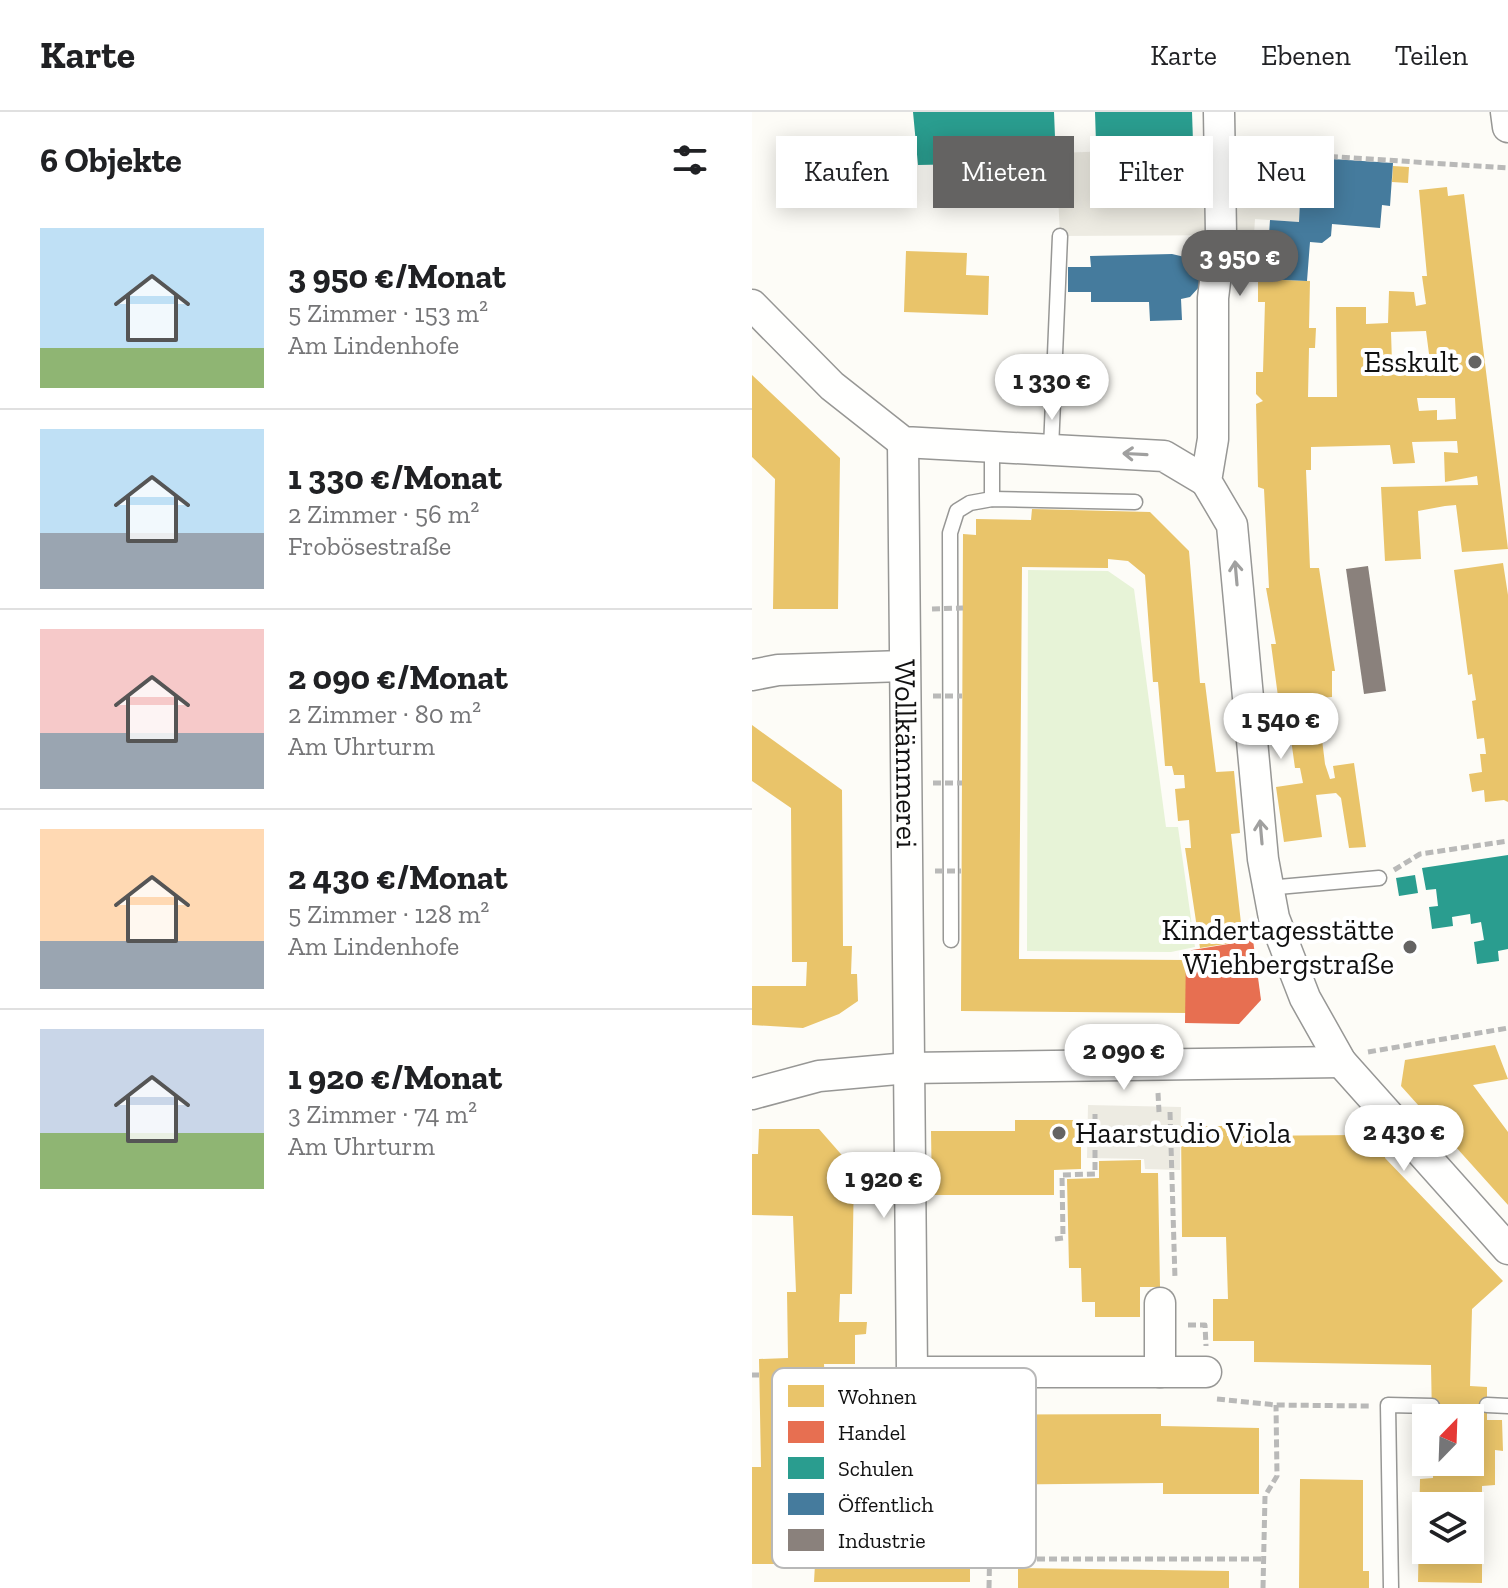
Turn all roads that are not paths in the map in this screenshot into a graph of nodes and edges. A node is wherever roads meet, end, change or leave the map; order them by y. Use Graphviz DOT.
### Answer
graph roads {
  1 [pos="1219,112"];
  2 [pos="1506,112"];
  3 [pos="1508,127"];
  4 [pos="1060,236"];
  5 [pos="752,305"];
  6 [pos="903,442"];
  7 [pos="992,447"];
  8 [pos="1051,449"];
  9 [pos="1206,481"];
  10 [pos="992,499"];
  11 [pos="1135,502"];
  12 [pos="904,666"];
  13 [pos="752,675"];
  14 [pos="1379,878"];
  15 [pos="1268,888"];
  16 [pos="951,940"];
  17 [pos="1341,1062"];
  18 [pos="908,1068"];
  19 [pos="752,1094"];
  20 [pos="1508,1249"];
  21 [pos="1170,1305"];
  22 [pos="912,1368"];
  23 [pos="1036,1372"];
  24 [pos="1160,1372"];
  25 [pos="1206,1372"];
  26 [pos="1487,1405"];
  27 [pos="1412,1406"];
  28 [pos="1508,1406"];
  29 [pos="1391,1588"];
  1 -- 9 [label="street"];
  2 -- 3 [label="street"];
  4 -- 8 [label="lane"];
  5 -- 6 [label="street"];
  6 -- 7 [label="street"];
  6 -- 12 [label="street, Wollkämmerei"];
  7 -- 8 [label="street"];
  7 -- 10 [label="lane"];
  9 -- 8 [label="street, one-way"];
  15 -- 9 [label="street, one-way"];
  10 -- 11 [label="lane"];
  10 -- 16 [label="lane"];
  12 -- 13 [label="street"];
  12 -- 18 [label="street, Wollkämmerei"];
  14 -- 15 [label="lane"];
  15 -- 17 [label="street"];
  17 -- 18 [label="street"];
  17 -- 20 [label="street"];
  18 -- 19 [label="street"];
  18 -- 22 [label="street, Wollkämmerei"];
  21 -- 24 [label="street"];
  23 -- 24 [label="street, Wollkämmerei"];
  24 -- 25 [label="street"];
  26 -- 28 [label="lane"];
  27 -- 29 [label="lane"];
}
